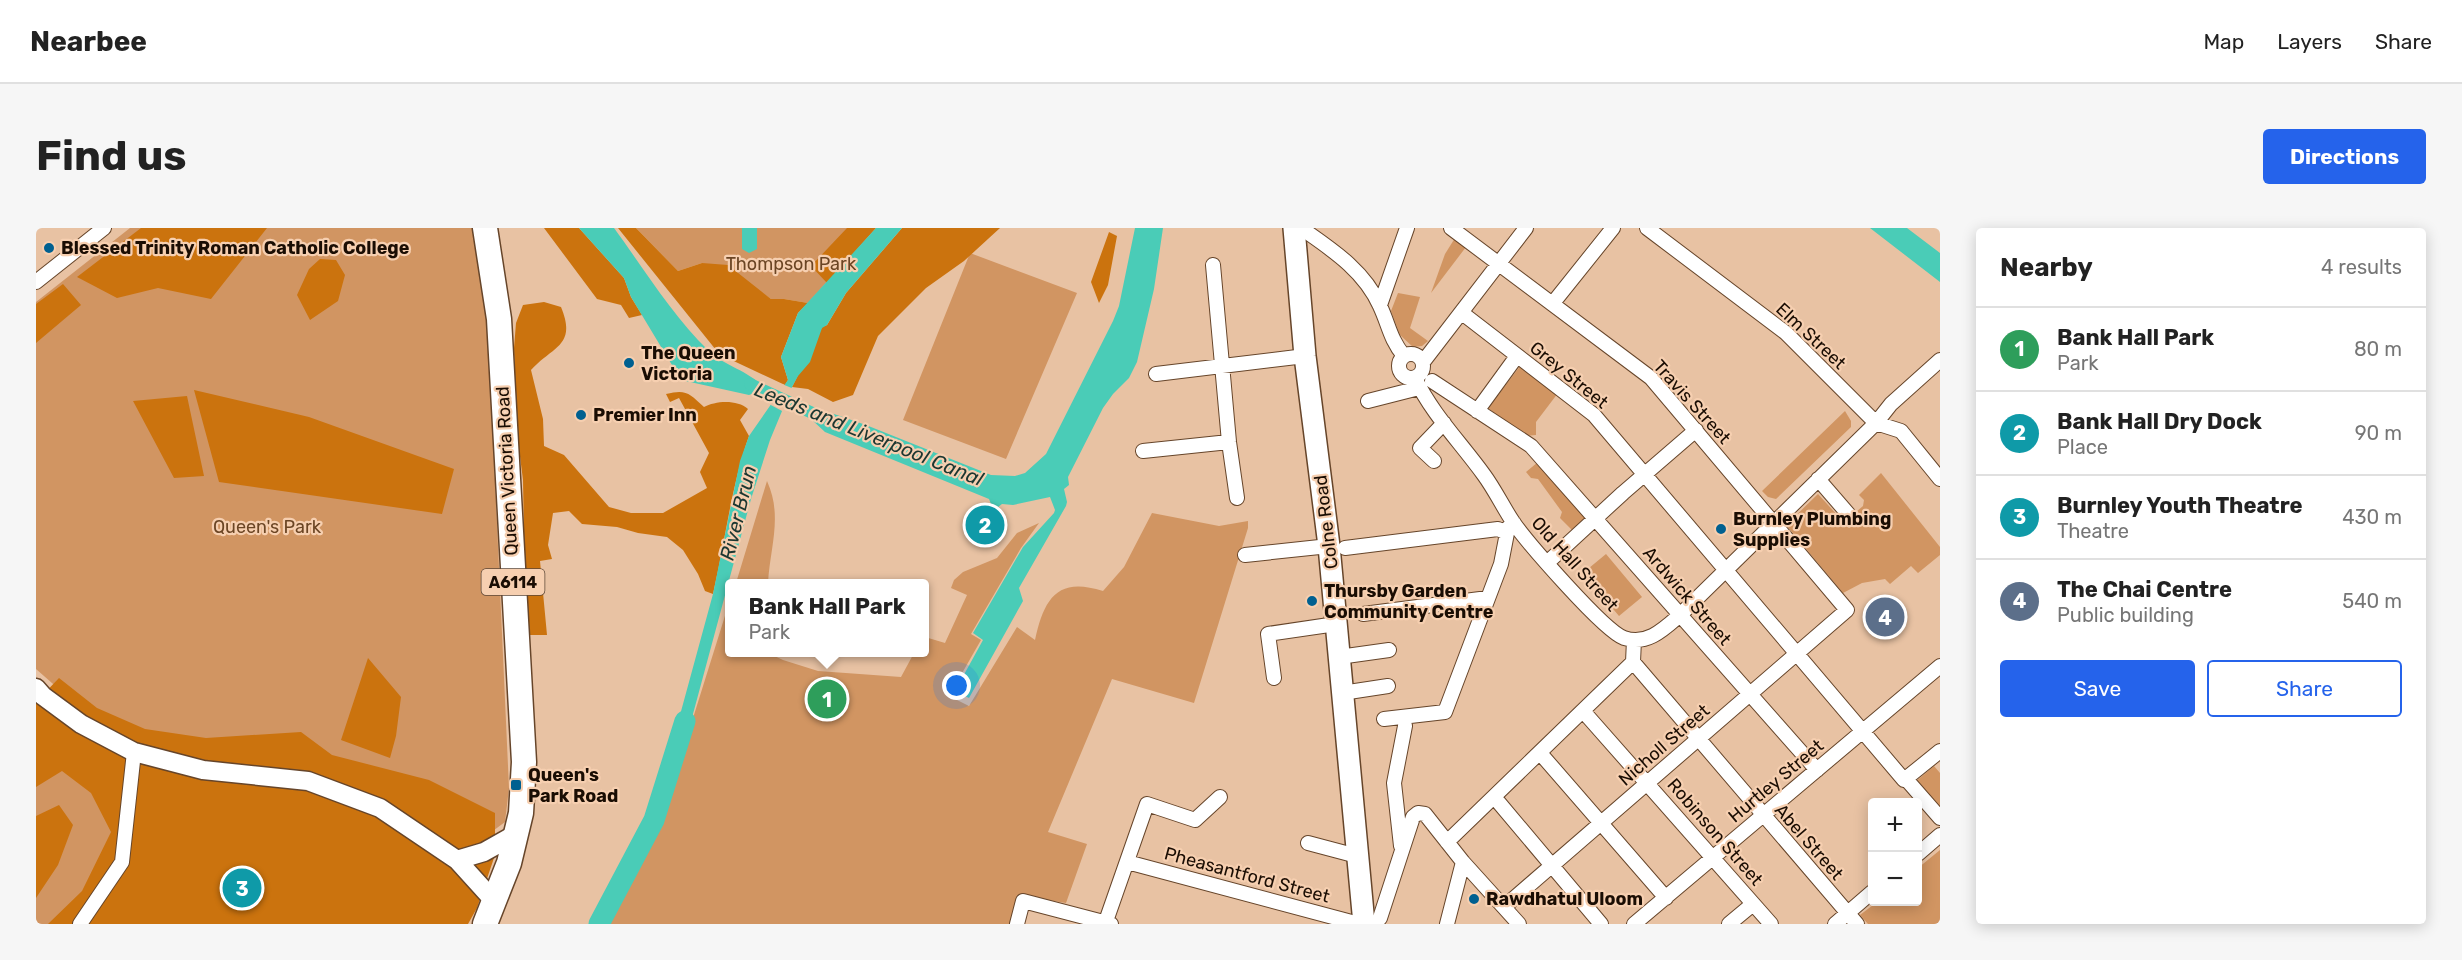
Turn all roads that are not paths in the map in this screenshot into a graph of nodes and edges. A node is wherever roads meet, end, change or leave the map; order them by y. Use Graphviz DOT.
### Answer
graph roads {
  1 [pos="104,228"];
  2 [pos="485,228"];
  3 [pos="1294,228"];
  4 [pos="1301,228"];
  5 [pos="1407,228"];
  6 [pos="1451,228"];
  7 [pos="1526,228"];
  8 [pos="1613,228"];
  9 [pos="1647,228"];
  10 [pos="1500,264"];
  11 [pos="1213,265"];
  12 [pos="36,282"];
  13 [pos="1553,303"];
  14 [pos="1380,305"];
  15 [pos="1462,313"];
  16 [pos="1305,356"];
  17 [pos="1404,356"];
  18 [pos="1517,356"];
  19 [pos="1940,360"];
  20 [pos="1423,362"];
  21 [pos="1223,366"];
  22 [pos="1156,374"];
  23 [pos="1422,382"];
  24 [pos="1368,401"];
  25 [pos="1477,411"];
  26 [pos="1444,423"];
  27 [pos="1876,423"];
  28 [pos="1696,430"];
  29 [pos="1229,442"];
  30 [pos="1143,451"];
  31 [pos="1434,461"];
  32 [pos="1645,474"];
  33 [pos="1818,479"];
  34 [pos="1940,479"];
  35 [pos="1237,498"];
  36 [pos="1850,516"];
  37 [pos="1595,519"];
  38 [pos="1772,522"];
  39 [pos="1511,528"];
  40 [pos="1337,547"];
  41 [pos="1245,555"];
  42 [pos="1548,562"];
  43 [pos="1725,569"];
  44 [pos="1488,598"];
  45 [pos="1847,610"];
  46 [pos="1363,614"];
  47 [pos="1680,615"];
  48 [pos="1336,624"];
  49 [pos="1634,640"];
  50 [pos="1389,651"];
  51 [pos="1798,653"];
  52 [pos="1339,657"];
  53 [pos="1633,662"];
  54 [pos="1940,666"];
  55 [pos="1274,678"];
  56 [pos="1388,686"];
  57 [pos="36,688"];
  58 [pos="1342,693"];
  59 [pos="1750,694"];
  60 [pos="1583,711"];
  61 [pos="1384,719"];
  62 [pos="1405,726"];
  63 [pos="1863,732"];
  64 [pos="1699,738"];
  65 [pos="1940,751"];
  66 [pos="134,752"];
  67 [pos="1540,753"];
  68 [pos="1817,770"];
  69 [pos="1905,779"];
  70 [pos="1647,783"];
  71 [pos="1220,797"];
  72 [pos="1495,798"];
  73 [pos="1763,816"];
  74 [pos="1940,818"];
  75 [pos="1601,824"];
  76 [pos="516,834"];
  77 [pos="1940,835"];
  78 [pos="1447,842"];
  79 [pos="1308,843"];
  80 [pos="1401,850"];
  81 [pos="1919,852"];
  82 [pos="1357,856"];
  83 [pos="1713,858"];
  84 [pos="456,860"];
  85 [pos="1127,862"];
  86 [pos="1463,862"];
  87 [pos="1552,866"];
  88 [pos="1868,897"];
  89 [pos="1666,898"];
  90 [pos="495,902"];
  91 [pos="1753,904"];
  92 [pos="1504,907"];
  93 [pos="1852,918"];
  94 [pos="80,924"];
  95 [pos="485,924"];
  96 [pos="1017,924"];
  97 [pos="1108,924"];
  98 [pos="1359,924"];
  99 [pos="1364,924"];
  100 [pos="1375,924"];
  101 [pos="1447,924"];
  102 [pos="1519,924"];
  103 [pos="1601,924"];
  104 [pos="1635,924"];
  105 [pos="1729,924"];
  106 [pos="1771,924"];
  107 [pos="1835,924"];
  1 -- 12 [label="street"];
  2 -- 76 [label="highway, Queen Victoria Road / A6114"];
  3 -- 16 [label="main road, Colne Road"];
  4 -- 14 [label="street"];
  5 -- 14 [label="street"];
  6 -- 10 [label="street, Travis Street"];
  7 -- 10 [label="street"];
  8 -- 13 [label="street"];
  9 -- 27 [label="street, Elm Street"];
  10 -- 13 [label="street, Travis Street"];
  10 -- 15 [label="street"];
  11 -- 21 [label="street"];
  13 -- 28 [label="street, Travis Street"];
  14 -- 17 [label="street"];
  15 -- 18 [label="street, Grey Street"];
  15 -- 20 [label="street"];
  16 -- 21 [label="street"];
  16 -- 40 [label="main road, Colne Road"];
  17 -- 20 [label="street"];
  17 -- 23 [label="street"];
  18 -- 25 [label="street"];
  18 -- 32 [label="street, Grey Street"];
  19 -- 27 [label="street"];
  20 -- 23 [label="street"];
  21 -- 22 [label="street"];
  21 -- 29 [label="street"];
  23 -- 24 [label="street"];
  23 -- 25 [label="street, Ardwick Street"];
  23 -- 26 [label="street, Old Hall Street"];
  25 -- 37 [label="street, Ardwick Street"];
  26 -- 31 [label="street"];
  26 -- 39 [label="street, Old Hall Street"];
  27 -- 33 [label="street"];
  27 -- 34 [label="street, Elm Street"];
  28 -- 32 [label="street"];
  28 -- 38 [label="street, Travis Street"];
  29 -- 30 [label="street"];
  29 -- 35 [label="street"];
  32 -- 37 [label="street"];
  32 -- 43 [label="street, Grey Street"];
  33 -- 36 [label="street"];
  33 -- 38 [label="street"];
  37 -- 42 [label="street"];
  37 -- 47 [label="street, Ardwick Street"];
  38 -- 43 [label="street"];
  38 -- 45 [label="street, Travis Street"];
  39 -- 40 [label="street"];
  39 -- 42 [label="street, Old Hall Street"];
  39 -- 44 [label="street"];
  40 -- 41 [label="street"];
  40 -- 48 [label="main road, Colne Road"];
  42 -- 49 [label="street, Old Hall Street"];
  43 -- 47 [label="street"];
  43 -- 51 [label="street, Grey Street"];
  44 -- 46 [label="street"];
  44 -- 61 [label="street"];
  45 -- 51 [label="street, Nicholl Street"];
  47 -- 49 [label="street"];
  47 -- 59 [label="street, Ardwick Street"];
  48 -- 52 [label="main road, Colne Road"];
  48 -- 55 [label="street"];
  49 -- 53 [label="street"];
  50 -- 52 [label="street"];
  51 -- 59 [label="street, Nicholl Street"];
  51 -- 63 [label="street, Grey Street"];
  52 -- 58 [label="main road, Colne Road"];
  53 -- 60 [label="street"];
  53 -- 64 [label="street, Abel Street"];
  54 -- 63 [label="street, Hurtley Street"];
  56 -- 58 [label="street"];
  57 -- 66 [label="street"];
  58 -- 82 [label="main road, Colne Road"];
  59 -- 64 [label="street, Nicholl Street"];
  59 -- 68 [label="street, Ardwick Street"];
  60 -- 67 [label="street"];
  60 -- 70 [label="street, Robinson Street"];
  62 -- 80 [label="street"];
  63 -- 68 [label="street, Hurtley Street"];
  63 -- 69 [label="street, Grey Street"];
  64 -- 70 [label="street, Nicholl Street"];
  64 -- 73 [label="street, Abel Street"];
  65 -- 69 [label="street"];
  66 -- 84 [label="street"];
  66 -- 94 [label="street"];
  67 -- 72 [label="street"];
  67 -- 75 [label="street"];
  68 -- 73 [label="street, Hurtley Street"];
  69 -- 74 [label="street, Grey Street"];
  70 -- 75 [label="street, Nicholl Street"];
  70 -- 83 [label="street, Robinson Street"];
  71 -- 85 [label="street"];
  72 -- 78 [label="street"];
  72 -- 87 [label="street"];
  73 -- 83 [label="street, Hurtley Street"];
  73 -- 93 [label="street, Abel Street"];
  75 -- 87 [label="street, Nicholl Street"];
  75 -- 89 [label="street"];
  76 -- 84 [label="street"];
  76 -- 90 [label="highway, Queen Victoria Road / A6114"];
  77 -- 81 [label="street"];
  78 -- 80 [label="street"];
  78 -- 86 [label="street"];
  79 -- 82 [label="street"];
  80 -- 100 [label="street"];
  82 -- 99 [label="main road, Colne Road"];
  83 -- 89 [label="street, Hurtley Street"];
  83 -- 91 [label="street, Robinson Street"];
  84 -- 90 [label="street"];
  85 -- 97 [label="street"];
  85 -- 98 [label="street, Pheasantford Street"];
  86 -- 92 [label="street"];
  86 -- 101 [label="street"];
  87 -- 92 [label="street, Nicholl Street"];
  87 -- 103 [label="street"];
  88 -- 93 [label="street"];
  89 -- 104 [label="street, Hurtley Street"];
  90 -- 95 [label="highway, Queen Victoria Road / A6114"];
  91 -- 105 [label="street"];
  91 -- 106 [label="street, Robinson Street"];
  92 -- 102 [label="street"];
  93 -- 107 [label="street"];
  96 -- 97 [label="street"];
}
